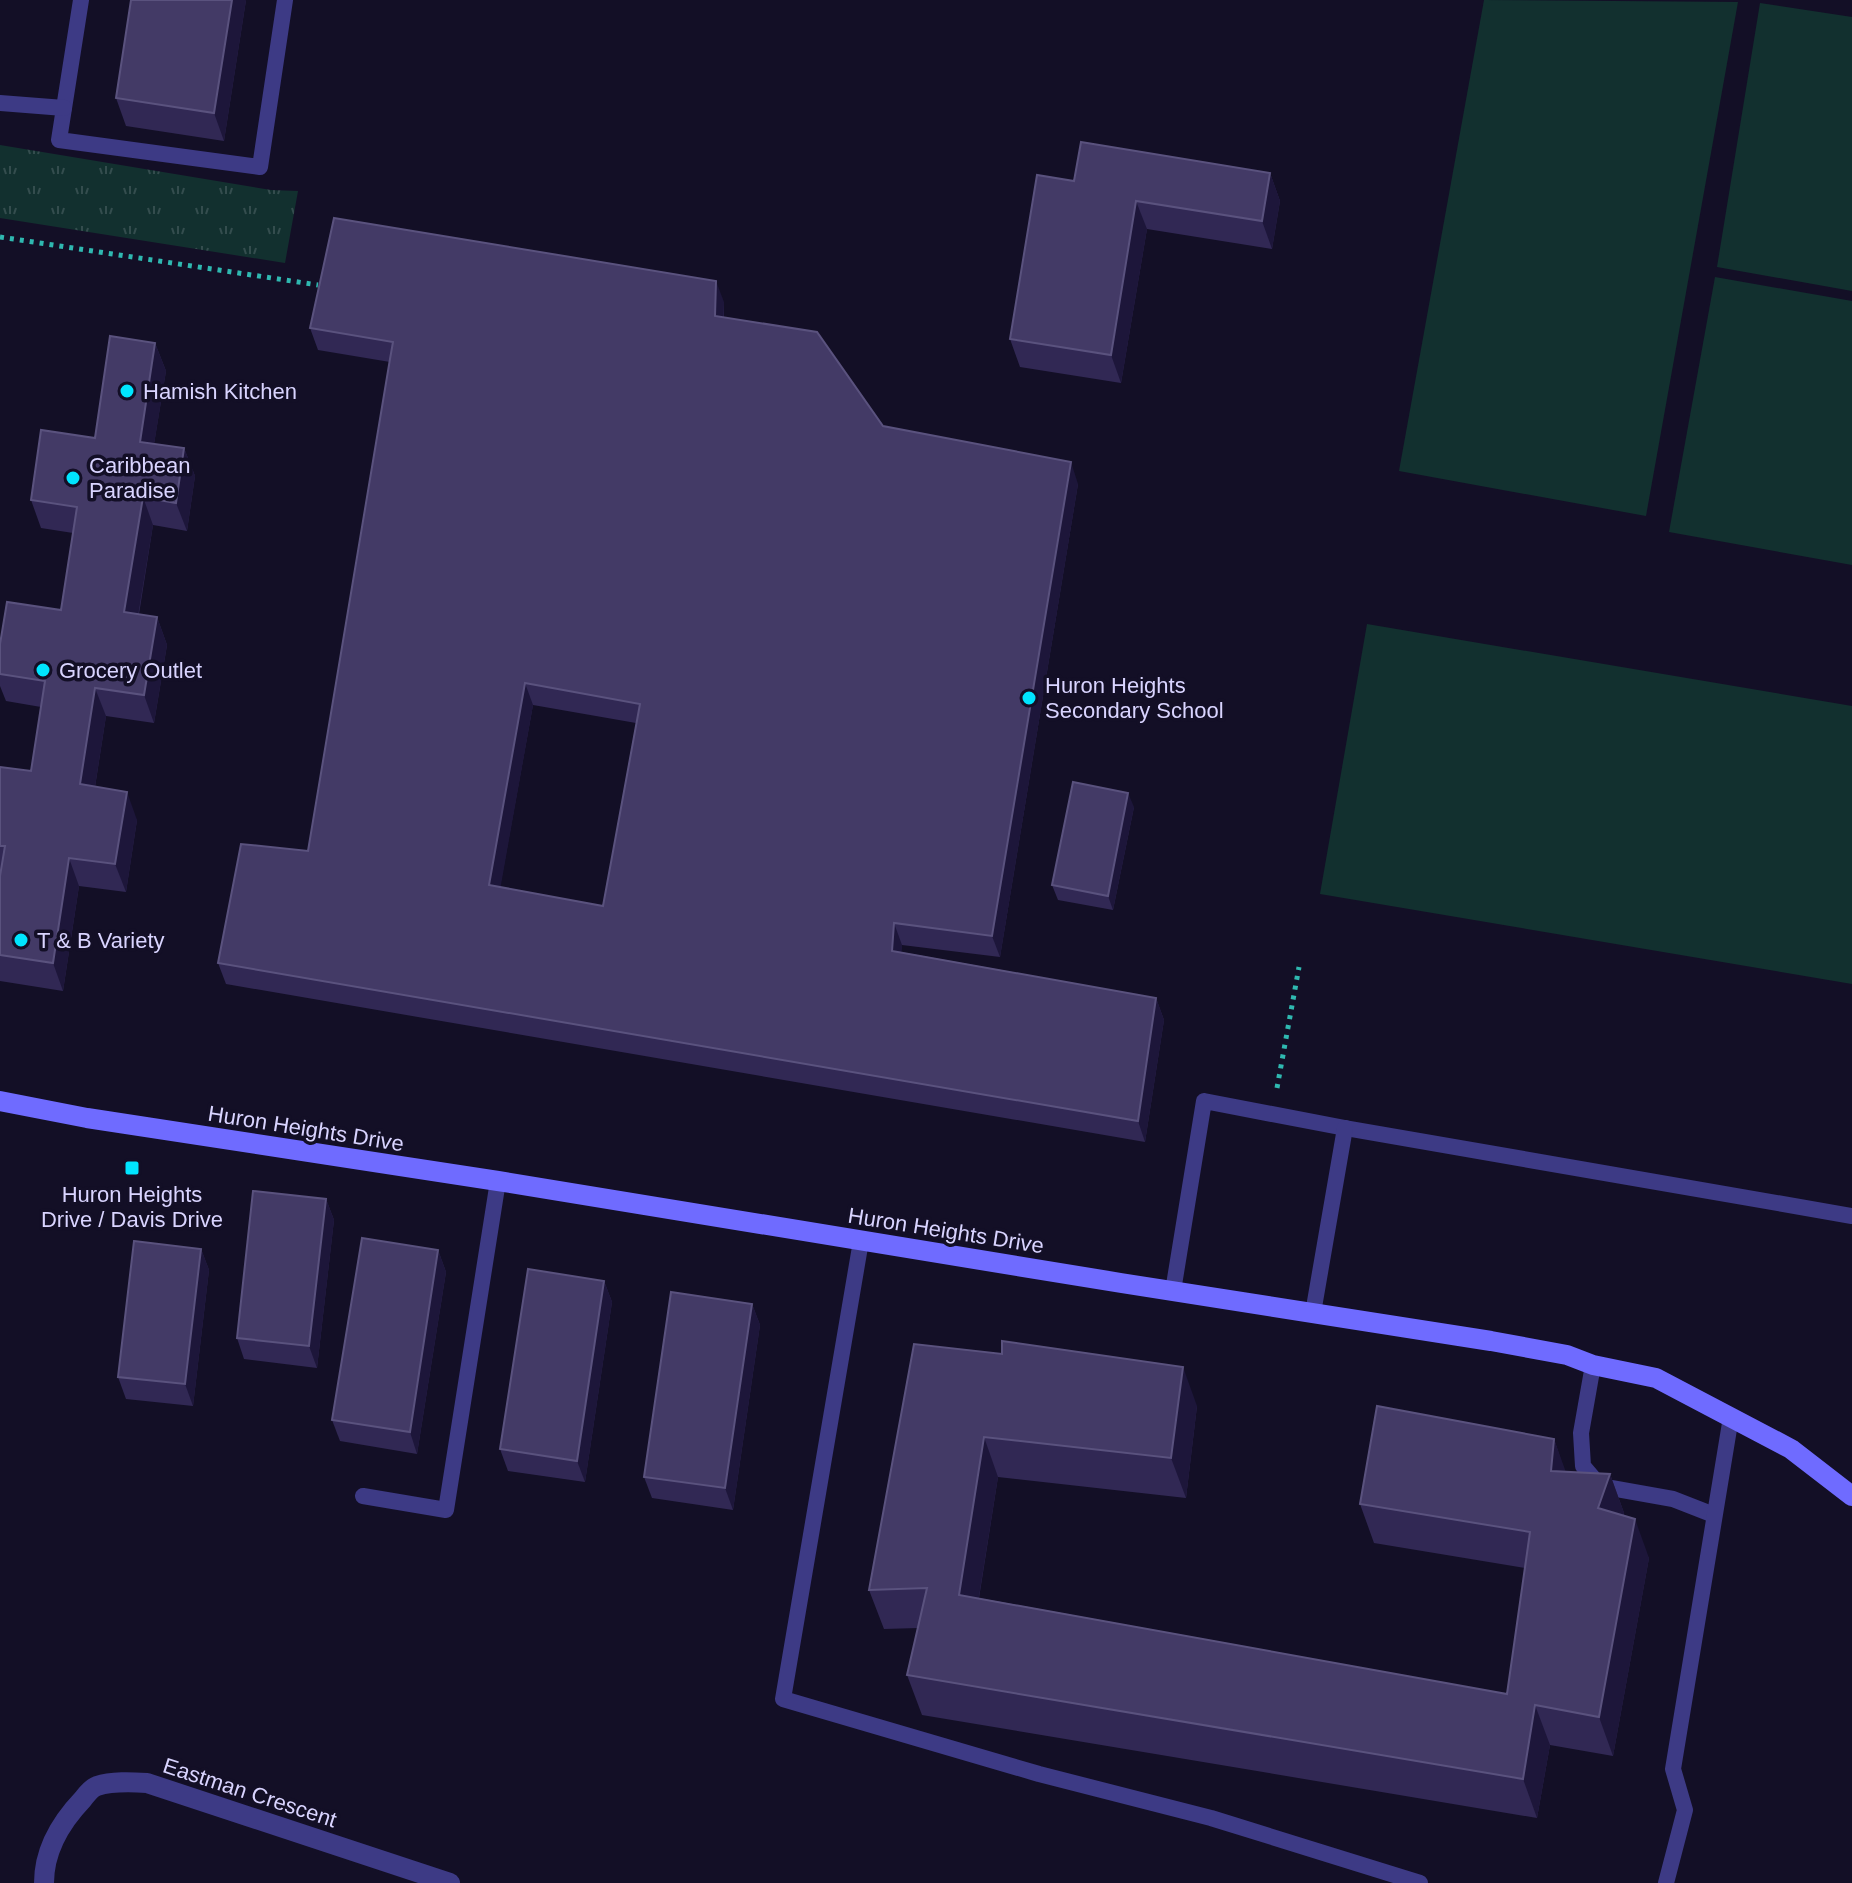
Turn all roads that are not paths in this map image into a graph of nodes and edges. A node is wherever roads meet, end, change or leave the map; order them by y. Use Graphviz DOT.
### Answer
graph roads {
  1 [pos="81,0"];
  2 [pos="285,0"];
  3 [pos="0,103"];
  4 [pos="64,108"];
  5 [pos="0,1101"];
  6 [pos="1345,1128"];
  7 [pos="498,1181"];
  8 [pos="1852,1216"];
  9 [pos="861,1241"];
  10 [pos="1173,1291"];
  11 [pos="1313,1313"];
  12 [pos="1593,1365"];
  13 [pos="1731,1417"];
  14 [pos="363,1496"];
  15 [pos="1852,1496"];
  16 [pos="1714,1515"];
  17 [pos="44,1883"];
  18 [pos="450,1883"];
  19 [pos="1420,1883"];
  20 [pos="1666,1883"];
  1 -- 4 [label="lane"];
  2 -- 4 [label="lane"];
  3 -- 4 [label="lane"];
  5 -- 7 [label="street, Huron Heights Drive"];
  6 -- 8 [label="lane"];
  6 -- 10 [label="lane"];
  6 -- 11 [label="lane"];
  7 -- 9 [label="street, Huron Heights Drive"];
  7 -- 14 [label="lane"];
  9 -- 10 [label="street, Huron Heights Drive"];
  9 -- 19 [label="lane"];
  10 -- 11 [label="street, Huron Heights Drive"];
  11 -- 12 [label="street, Huron Heights Drive"];
  12 -- 13 [label="street, Huron Heights Drive"];
  12 -- 16 [label="lane"];
  13 -- 15 [label="street, Huron Heights Drive"];
  13 -- 16 [label="lane"];
  16 -- 20 [label="lane"];
  17 -- 18 [label="street, Eastman Crescent"];
}
